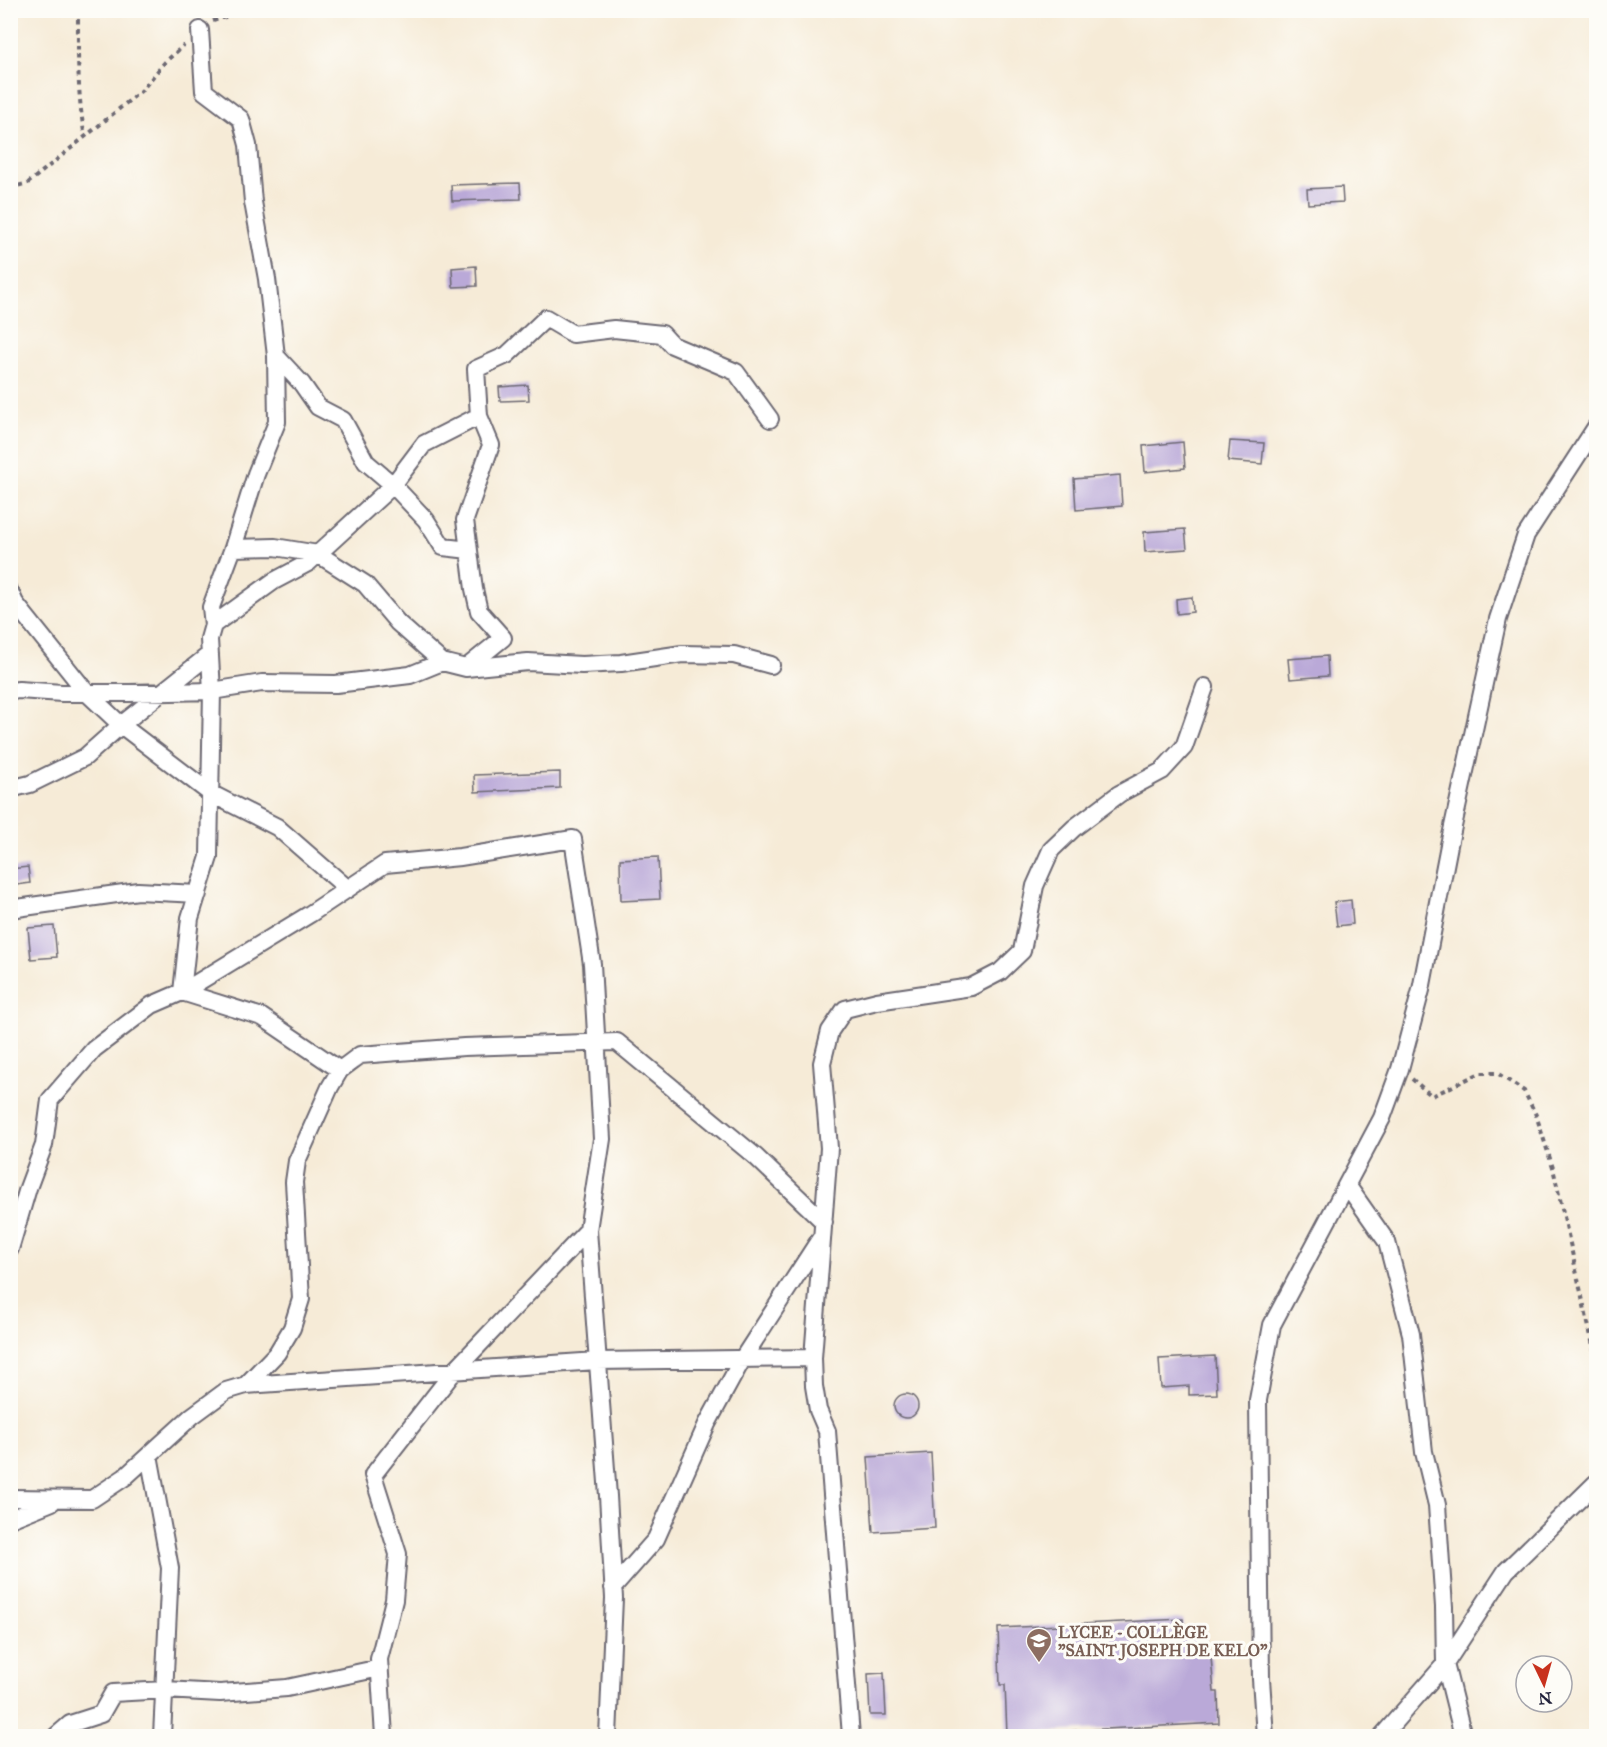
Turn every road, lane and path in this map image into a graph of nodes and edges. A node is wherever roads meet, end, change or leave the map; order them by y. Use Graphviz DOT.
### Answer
graph roads {
  1 [pos="78,10"];
  2 [pos="246,10"];
  3 [pos="200,30"];
  4 [pos="85,136"];
  5 [pos="10,188"];
  6 [pos="276,356"];
  7 [pos="479,416"];
  8 [pos="770,419"];
  9 [pos="1596,427"];
  10 [pos="393,485"];
  11 [pos="233,548"];
  12 [pos="469,550"];
  13 [pos="318,554"];
  14 [pos="10,592"];
  15 [pos="213,625"];
  16 [pos="210,654"];
  17 [pos="442,662"];
  18 [pos="771,665"];
  19 [pos="466,668"];
  20 [pos="1205,687"];
  21 [pos="212,691"];
  22 [pos="165,692"];
  23 [pos="87,693"];
  24 [pos="14,695"];
  25 [pos="122,725"];
  26 [pos="10,789"];
  27 [pos="210,793"];
  28 [pos="348,889"];
  29 [pos="198,894"];
  30 [pos="10,909"];
  31 [pos="182,992"];
  32 [pos="597,1042"];
  33 [pos="1400,1069"];
  34 [pos="340,1070"];
  35 [pos="1347,1185"];
  36 [pos="823,1229"];
  37 [pos="588,1230"];
  38 [pos="10,1249"];
  39 [pos="743,1358"];
  40 [pos="813,1358"];
  41 [pos="1596,1359"];
  42 [pos="597,1361"];
  43 [pos="455,1370"];
  44 [pos="246,1385"];
  45 [pos="148,1455"];
  46 [pos="1596,1483"];
  47 [pos="10,1498"];
  48 [pos="58,1499"];
  49 [pos="10,1519"];
  50 [pos="613,1588"];
  51 [pos="1445,1664"];
  52 [pos="380,1668"];
  53 [pos="165,1690"];
  54 [pos="56,1737"];
  55 [pos="162,1737"];
  56 [pos="384,1737"];
  57 [pos="608,1737"];
  58 [pos="850,1737"];
  59 [pos="1265,1737"];
  60 [pos="1382,1737"];
  61 [pos="1462,1737"];
  1 -- 4 [label="path"];
  2 -- 3 [label="path"];
  3 -- 4 [label="path"];
  3 -- 6 [label="street"];
  4 -- 5 [label="path"];
  6 -- 10 [label="street"];
  6 -- 11 [label="street"];
  7 -- 8 [label="street"];
  7 -- 10 [label="street"];
  7 -- 12 [label="street"];
  9 -- 33 [label="street"];
  10 -- 12 [label="street"];
  10 -- 13 [label="street"];
  11 -- 13 [label="street"];
  11 -- 15 [label="street"];
  12 -- 19 [label="street"];
  13 -- 15 [label="street"];
  13 -- 17 [label="street"];
  14 -- 23 [label="street"];
  15 -- 16 [label="street"];
  16 -- 21 [label="street"];
  16 -- 22 [label="street"];
  17 -- 19 [label="street"];
  17 -- 21 [label="street"];
  18 -- 19 [label="street"];
  20 -- 36 [label="street"];
  21 -- 22 [label="street"];
  21 -- 27 [label="street"];
  22 -- 23 [label="street"];
  22 -- 25 [label="street"];
  23 -- 24 [label="street"];
  23 -- 25 [label="street"];
  25 -- 26 [label="street"];
  25 -- 27 [label="street"];
  27 -- 28 [label="street"];
  27 -- 29 [label="street"];
  28 -- 31 [label="street"];
  28 -- 32 [label="street"];
  29 -- 30 [label="street"];
  29 -- 31 [label="street"];
  31 -- 34 [label="street"];
  31 -- 38 [label="street"];
  32 -- 34 [label="street"];
  32 -- 36 [label="street"];
  32 -- 37 [label="street"];
  33 -- 35 [label="street"];
  33 -- 41 [label="path"];
  34 -- 44 [label="street"];
  35 -- 51 [label="street"];
  35 -- 59 [label="street"];
  36 -- 39 [label="street"];
  36 -- 40 [label="street"];
  37 -- 42 [label="street"];
  37 -- 43 [label="street"];
  39 -- 40 [label="street"];
  39 -- 42 [label="street"];
  39 -- 50 [label="street"];
  40 -- 58 [label="street"];
  42 -- 43 [label="street"];
  42 -- 50 [label="street"];
  43 -- 44 [label="street"];
  43 -- 52 [label="street"];
  44 -- 45 [label="street"];
  45 -- 48 [label="street"];
  45 -- 53 [label="street"];
  46 -- 51 [label="street"];
  47 -- 48 [label="street"];
  48 -- 49 [label="street"];
  50 -- 57 [label="street"];
  51 -- 60 [label="street"];
  51 -- 61 [label="street"];
  52 -- 53 [label="street"];
  52 -- 56 [label="street"];
  53 -- 54 [label="street"];
  53 -- 55 [label="street"];
}
